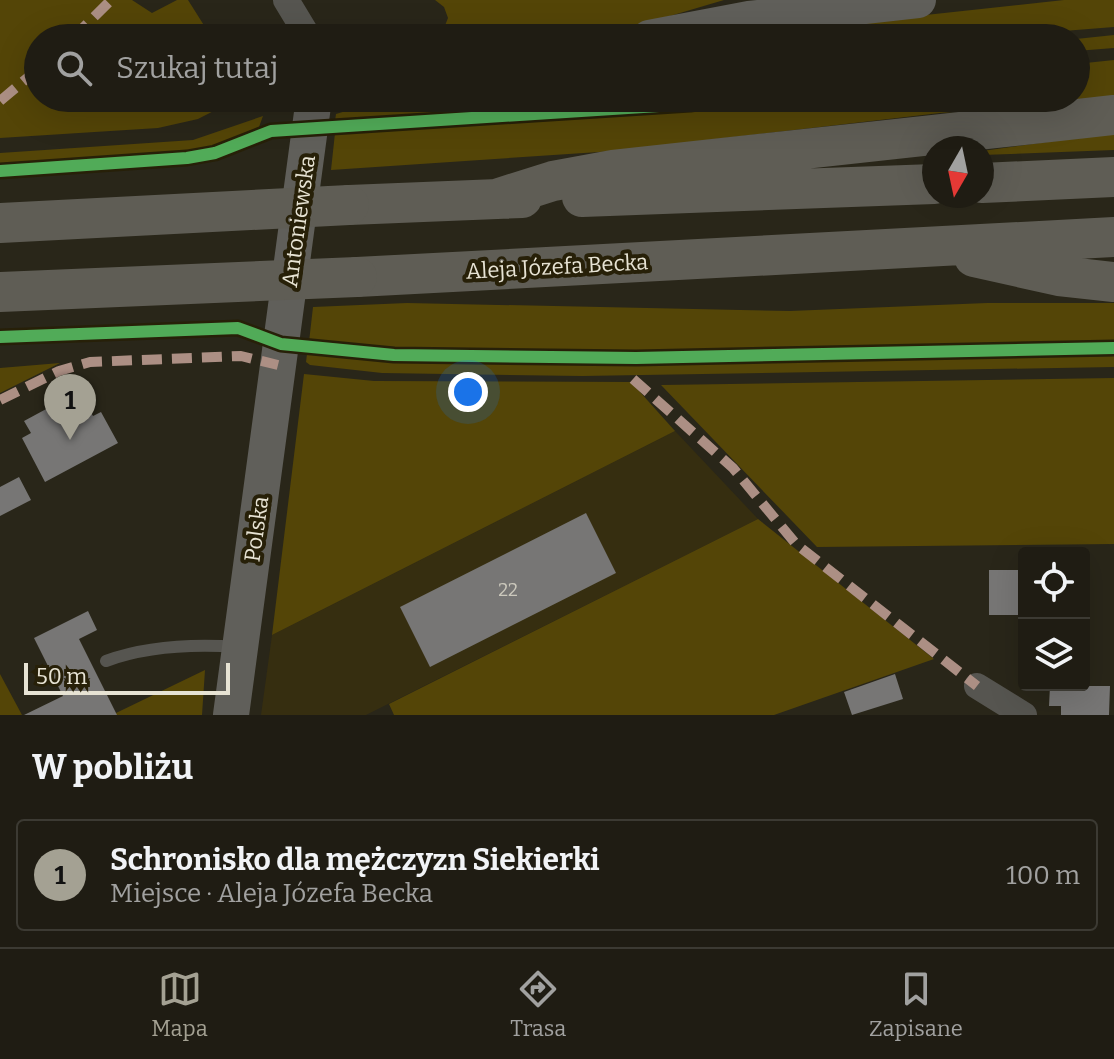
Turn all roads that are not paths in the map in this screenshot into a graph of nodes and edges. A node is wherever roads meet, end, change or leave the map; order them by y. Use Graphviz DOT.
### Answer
graph roads {
  1 [pos="918,0"];
  2 [pos="296,3"];
  3 [pos="304,24"];
  4 [pos="723,24"];
  5 [pos="312,112"];
  6 [pos="1114,115"];
  7 [pos="1114,177"];
  8 [pos="994,182"];
  9 [pos="922,184"];
  10 [pos="496,199"];
  11 [pos="0,223"];
  12 [pos="1114,237"];
  13 [pos="915,246"];
  14 [pos="1114,282"];
  15 [pos="0,292"];
  16 [pos="281,344"];
  17 [pos="241,647"];
  18 [pos="106,661"];
  19 [pos="977,686"];
  20 [pos="231,715"];
  21 [pos="1024,715"];
  1 -- 4 [label="street"];
  2 -- 3 [label="street"];
  5 -- 16 [label="street, Antoniewska"];
  6 -- 10 [label="main road"];
  7 -- 8 [label="main road"];
  9 -- 10 [label="main road"];
  10 -- 11 [label="main road, bridge"];
  12 -- 13 [label="main road, Aleja Józefa Becka"];
  13 -- 14 [label="main road"];
  13 -- 15 [label="main road, Aleja Józefa Becka, bridge"];
  16 -- 17 [label="street, Polska"];
  17 -- 18 [label="lane"];
  17 -- 20 [label="street, Polska"];
  19 -- 21 [label="street"];
}
